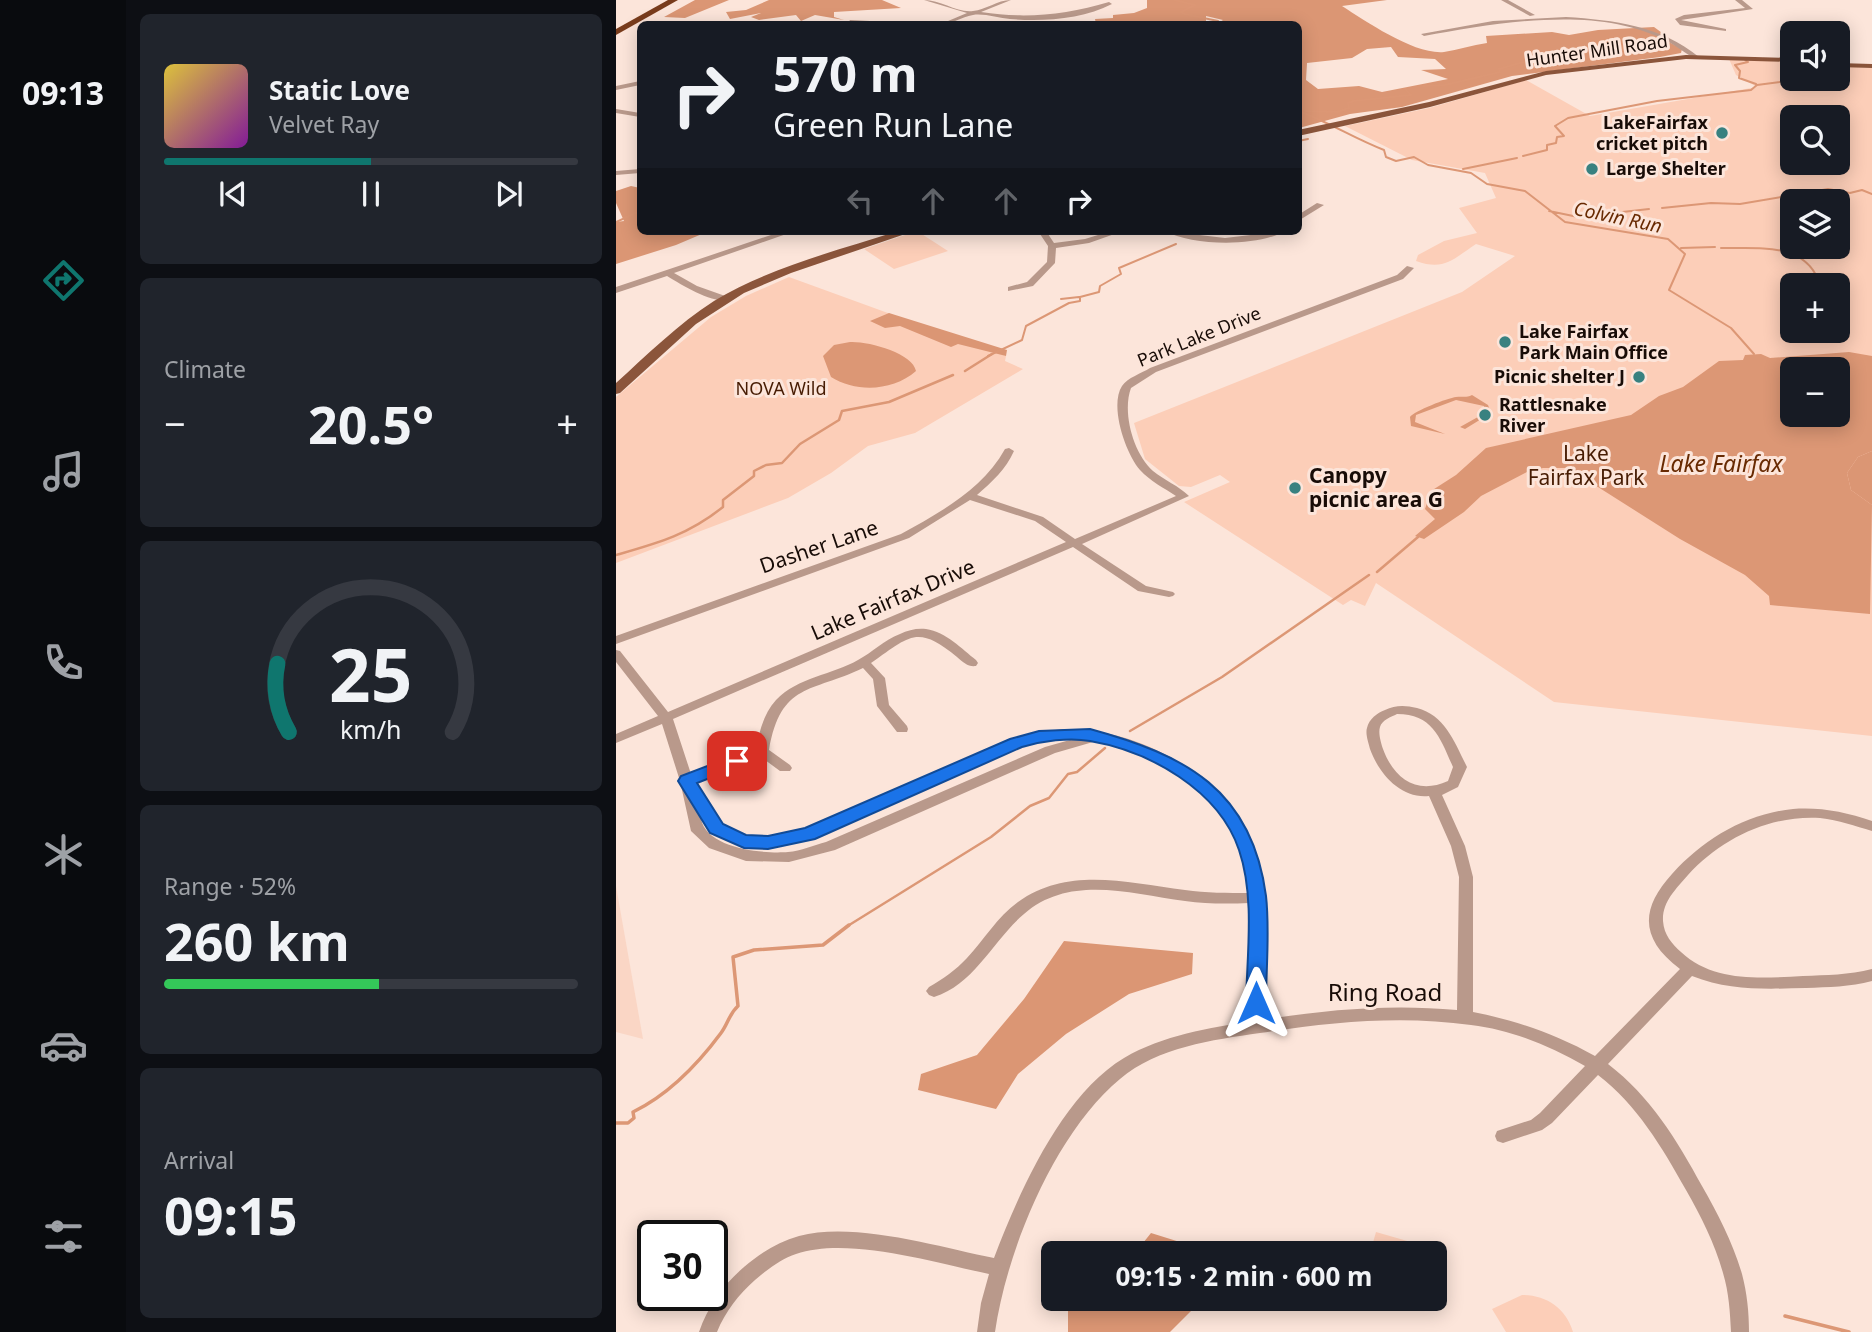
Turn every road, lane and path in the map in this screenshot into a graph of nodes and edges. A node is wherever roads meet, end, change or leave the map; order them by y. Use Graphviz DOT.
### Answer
graph roads {
  1 [pos="663,0"];
  2 [pos="674,0"];
  3 [pos="927,0"];
  4 [pos="1008,0"];
  5 [pos="1504,0"];
  6 [pos="1738,0"];
  7 [pos="1109,4"];
  8 [pos="977,12"];
  9 [pos="1532,15"];
  10 [pos="952,21"];
  11 [pos="1670,23"];
  12 [pos="1681,23"];
  13 [pos="616,26"];
  14 [pos="1724,30"];
  15 [pos="616,32"];
  16 [pos="1424,34"];
  17 [pos="1696,57"];
  18 [pos="1780,60"];
  19 [pos="1850,65"];
  20 [pos="1872,66"];
  21 [pos="637,84"];
  22 [pos="616,88"];
  23 [pos="616,111"];
  24 [pos="637,114"];
  25 [pos="1302,131"];
  26 [pos="637,171"];
  27 [pos="616,173"];
  28 [pos="1320,205"];
  29 [pos="1302,216"];
  30 [pos="779,235"];
  31 [pos="898,235"];
  32 [pos="1045,235"];
  33 [pos="1106,235"];
  34 [pos="1186,235"];
  35 [pos="1271,235"];
  36 [pos="1052,246"];
  37 [pos="1410,268"];
  38 [pos="668,273"];
  39 [pos="1011,289"];
  40 [pos="616,290"];
  41 [pos="725,299"];
  42 [pos="616,390"];
  43 [pos="1009,451"];
  44 [pos="967,495"];
  45 [pos="1184,496"];
  46 [pos="1073,544"];
  47 [pos="1169,594"];
  48 [pos="616,640"];
  49 [pos="616,654"];
  50 [pos="864,662"];
  51 [pos="972,663"];
  52 [pos="667,719"];
  53 [pos="902,729"];
  54 [pos="1104,738"];
  55 [pos="616,739"];
  56 [pos="762,752"];
  57 [pos="785,768"];
  58 [pos="687,781"];
  59 [pos="1434,792"];
  60 [pos="847,818"];
  61 [pos="1872,826"];
  62 [pos="859,834"];
  63 [pos="1257,898"];
  64 [pos="1690,968"];
  65 [pos="1872,975"];
  66 [pos="934,991"];
  67 [pos="1465,1018"];
  68 [pos="1262,1026"];
  69 [pos="1596,1065"];
  70 [pos="1503,1136"];
  71 [pos="998,1268"];
  72 [pos="708,1332"];
  73 [pos="986,1332"];
  74 [pos="1740,1332"];
  1 -- 13 [label="highway"];
  2 -- 15 [label="highway"];
  3 -- 8 [label="street"];
  4 -- 8 [label="street"];
  5 -- 9 [label="street"];
  6 -- 12 [label="street"];
  7 -- 8 [label="street"];
  8 -- 10 [label="street"];
  9 -- 16 [label="street"];
  9 -- 17 [label="street"];
  11 -- 12 [label="street"];
  12 -- 14 [label="street"];
  17 -- 18 [label="main road, Hunter Mill Road"];
  17 -- 25 [label="main road, Hunter Mill Road"];
  19 -- 20 [label="main road"];
  21 -- 22 [label="street"];
  23 -- 24 [label="street"];
  26 -- 27 [label="street"];
  28 -- 29 [label="street"];
  30 -- 38 [label="street"];
  31 -- 41 [label="main road"];
  32 -- 36 [label="street"];
  33 -- 36 [label="street"];
  34 -- 35 [label="street"];
  36 -- 39 [label="street"];
  37 -- 45 [label="street, Park Lake Drive"];
  38 -- 40 [label="street"];
  38 -- 41 [label="street"];
  41 -- 42 [label="main road"];
  43 -- 44 [label="street, Dasher Lane"];
  44 -- 46 [label="street"];
  44 -- 48 [label="street, Dasher Lane"];
  45 -- 46 [label="street, Lake Fairfax Drive"];
  46 -- 47 [label="street"];
  46 -- 52 [label="street, Lake Fairfax Drive"];
  49 -- 52 [label="street"];
  50 -- 51 [label="street"];
  50 -- 53 [label="street"];
  50 -- 56 [label="street"];
  52 -- 55 [label="street, Lake Fairfax Drive"];
  52 -- 58 [label="street"];
  54 -- 60 [label="street"];
  54 -- 62 [label="street"];
  54 -- 63 [label="street"];
  56 -- 57 [label="street"];
  56 -- 58 [label="street"];
  58 -- 60 [label="street"];
  58 -- 62 [label="street"];
  59 -- 59 [label="street"];
  59 -- 67 [label="street"];
  60 -- 62 [label="street"];
  61 -- 64 [label="street"];
  63 -- 66 [label="street"];
  63 -- 68 [label="street"];
  64 -- 65 [label="street"];
  64 -- 69 [label="street"];
  67 -- 68 [label="street, Ring Road"];
  67 -- 69 [label="street, Ring Road"];
  68 -- 71 [label="street, Ring Road"];
  69 -- 70 [label="street"];
  69 -- 74 [label="street, Ring Road"];
  71 -- 72 [label="street"];
  71 -- 73 [label="street, Ring Road"];
}
